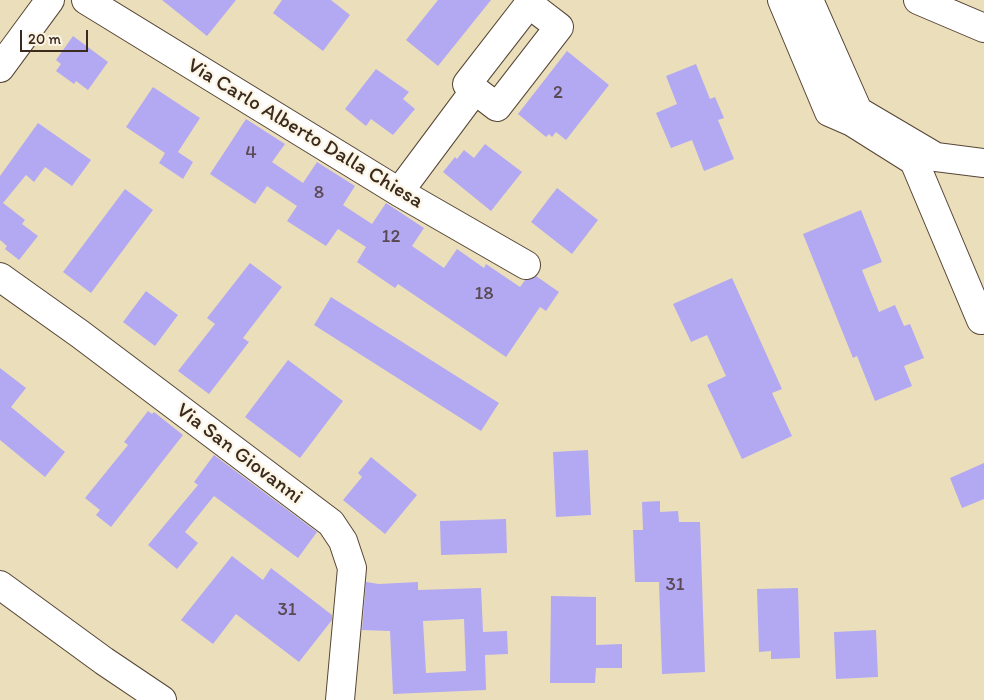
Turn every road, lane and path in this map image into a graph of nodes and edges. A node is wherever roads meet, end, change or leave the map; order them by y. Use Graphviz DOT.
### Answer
graph roads {
  1 [pos="50,0"];
  2 [pos="86,0"];
  3 [pos="782,0"];
  4 [pos="809,0"];
  5 [pos="918,0"];
  6 [pos="123,9"];
  7 [pos="984,28"];
  8 [pos="0,68"];
  9 [pos="475,90"];
  10 [pos="984,163"];
  11 [pos="399,192"];
  12 [pos="526,265"];
  13 [pos="0,277"];
  14 [pos="982,320"];
  15 [pos="0,585"];
  16 [pos="162,700"];
  17 [pos="340,700"];
  1 -- 8 [label="street"];
  2 -- 6 [label="street, Via Carlo Alberto Dalla Chiesa"];
  3 -- 14 [label="street"];
  4 -- 10 [label="street"];
  5 -- 7 [label="street"];
  6 -- 11 [label="street, Via Carlo Alberto Dalla Chiesa"];
  9 -- 11 [label="street"];
  11 -- 12 [label="street, Via Carlo Alberto Dalla Chiesa"];
  13 -- 17 [label="street, Via San Giovanni"];
  15 -- 16 [label="street"];
}
